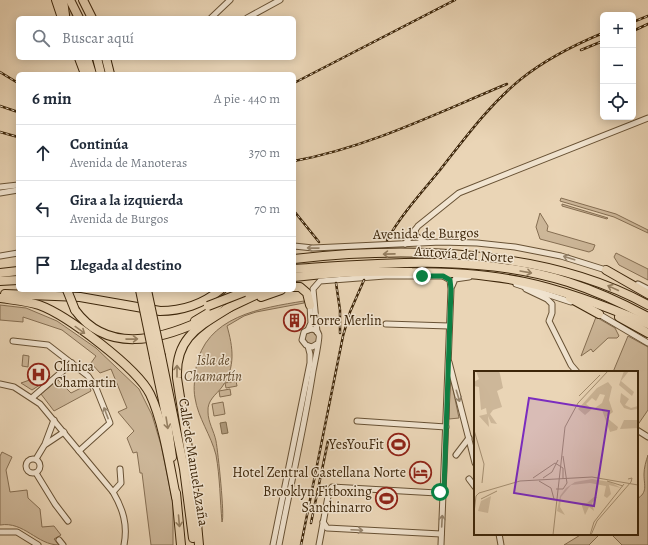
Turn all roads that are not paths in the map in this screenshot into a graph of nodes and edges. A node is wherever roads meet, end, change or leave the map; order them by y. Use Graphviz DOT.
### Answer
graph roads {
  1 [pos="56,0"];
  2 [pos="63,0"];
  3 [pos="70,0"];
  4 [pos="75,0"];
  5 [pos="83,0"];
  6 [pos="88,0"];
  7 [pos="230,0"];
  8 [pos="280,0"];
  9 [pos="61,16"];
  10 [pos="65,16"];
  11 [pos="78,16"];
  12 [pos="82,16"];
  13 [pos="91,16"];
  14 [pos="95,16"];
  15 [pos="213,16"];
  16 [pos="251,16"];
  17 [pos="79,60"];
  18 [pos="88,60"];
  19 [pos="92,60"];
  20 [pos="97,60"];
  21 [pos="102,60"];
  22 [pos="106,60"];
  23 [pos="110,60"];
  24 [pos="85,72"];
  25 [pos="91,72"];
  26 [pos="96,72"];
  27 [pos="100,72"];
  28 [pos="106,72"];
  29 [pos="110,72"];
  30 [pos="113,72"];
  31 [pos="648,118"];
  32 [pos="16,184"];
  33 [pos="0,187"];
  34 [pos="16,190"];
  35 [pos="0,193"];
  36 [pos="415,230"];
  37 [pos="425,243"];
  38 [pos="405,244"];
  39 [pos="296,246"];
  40 [pos="16,253"];
  41 [pos="296,254"];
  42 [pos="0,256"];
  43 [pos="322,256"];
  44 [pos="296,259"];
  45 [pos="296,270"];
  46 [pos="606,270"];
  47 [pos="16,271"];
  48 [pos="0,272"];
  49 [pos="410,272"];
  50 [pos="353,275"];
  51 [pos="385,276"];
  52 [pos="443,276"];
  53 [pos="296,277"];
  54 [pos="469,278"];
  55 [pos="16,280"];
  56 [pos="0,281"];
  57 [pos="296,282"];
  58 [pos="525,284"];
  59 [pos="296,287"];
  60 [pos="451,289"];
  61 [pos="648,289"];
  62 [pos="16,290"];
  63 [pos="0,292"];
  64 [pos="139,292"];
  65 [pos="148,292"];
  66 [pos="217,292"];
  67 [pos="234,292"];
  68 [pos="244,292"];
  69 [pos="262,292"];
  70 [pos="275,292"];
  71 [pos="67,293"];
  72 [pos="570,294"];
  73 [pos="648,294"];
  74 [pos="0,298"];
  75 [pos="310,305"];
  76 [pos="648,305"];
  77 [pos="230,307"];
  78 [pos="171,311"];
  79 [pos="599,314"];
  80 [pos="648,317"];
  81 [pos="386,324"];
  82 [pos="648,324"];
  83 [pos="449,326"];
  84 [pos="308,330"];
  85 [pos="317,332"];
  86 [pos="648,333"];
  87 [pos="165,334"];
  88 [pos="189,336"];
  89 [pos="13,341"];
  90 [pos="648,343"];
  91 [pos="317,344"];
  92 [pos="448,345"];
  93 [pos="308,346"];
  94 [pos="158,357"];
  95 [pos="72,363"];
  96 [pos="451,366"];
  97 [pos="577,371"];
  98 [pos="447,378"];
  99 [pos="0,384"];
  100 [pos="308,389"];
  101 [pos="33,397"];
  102 [pos="54,420"];
  103 [pos="357,421"];
  104 [pos="446,426"];
  105 [pos="638,431"];
  106 [pos="64,432"];
  107 [pos="648,437"];
  108 [pos="468,438"];
  109 [pos="45,444"];
  110 [pos="79,451"];
  111 [pos="456,455"];
  112 [pos="36,459"];
  113 [pos="474,459"];
  114 [pos="191,465"];
  115 [pos="120,469"];
  116 [pos="36,473"];
  117 [pos="469,479"];
  118 [pos="474,486"];
  119 [pos="444,489"];
  120 [pos="113,492"];
  121 [pos="437,493"];
  122 [pos="176,497"];
  123 [pos="443,497"];
  124 [pos="282,516"];
  125 [pos="68,521"];
  126 [pos="322,521"];
  127 [pos="0,532"];
  128 [pos="192,533"];
  129 [pos="441,534"];
  130 [pos="499,535"];
  131 [pos="58,540"];
  132 [pos="38,545"];
  133 [pos="63,545"];
  134 [pos="124,545"];
  135 [pos="181,545"];
  136 [pos="194,545"];
  137 [pos="199,545"];
  138 [pos="273,545"];
  139 [pos="279,545"];
  140 [pos="318,545"];
  141 [pos="441,545"];
  142 [pos="501,545"];
  1 -- 9 [label="highway"];
  2 -- 10 [label="highway"];
  3 -- 11 [label="highway"];
  4 -- 12 [label="highway"];
  5 -- 13 [label="highway"];
  6 -- 14 [label="highway"];
  7 -- 15 [label="street"];
  8 -- 16 [label="street"];
  17 -- 24 [label="highway"];
  18 -- 25 [label="highway"];
  19 -- 26 [label="highway"];
  20 -- 27 [label="highway"];
  21 -- 28 [label="highway"];
  22 -- 29 [label="highway"];
  23 -- 30 [label="highway"];
  31 -- 36 [label="street"];
  32 -- 33 [label="street"];
  34 -- 35 [label="street"];
  36 -- 37 [label="street"];
  36 -- 38 [label="street"];
  37 -- 38 [label="street, Avenida de Burgos"];
  46 -- 37 [label="street, Avenida de Burgos, one-way"];
  38 -- 39 [label="street, Avenida de Burgos, one-way"];
  40 -- 42 [label="street"];
  41 -- 43 [label="highway"];
  43 -- 44 [label="highway, Autovía del Norte"];
  76 -- 43 [label="highway, Autovía del Norte, one-way"];
  45 -- 80 [label="highway, Autovía del Norte, one-way"];
  46 -- 61 [label="street, Avenida de Burgos"];
  46 -- 73 [label="highway"];
  47 -- 48 [label="highway"];
  49 -- 50 [label="highway"];
  49 -- 53 [label="highway"];
  49 -- 58 [label="highway"];
  50 -- 51 [label="highway"];
  50 -- 57 [label="highway"];
  51 -- 52 [label="street"];
  51 -- 85 [label="street"];
  52 -- 54 [label="street"];
  52 -- 60 [label="street"];
  54 -- 58 [label="street"];
  54 -- 60 [label="street"];
  55 -- 56 [label="highway"];
  58 -- 72 [label="highway"];
  58 -- 79 [label="highway"];
  58 -- 97 [label="street"];
  59 -- 75 [label="highway"];
  60 -- 83 [label="street"];
  62 -- 63 [label="highway"];
  63 -- 71 [label="highway"];
  64 -- 94 [label="highway, Calle de Manuel Azaña, bridge"];
  65 -- 94 [label="highway, bridge"];
  66 -- 78 [label="highway"];
  67 -- 87 [label="highway"];
  68 -- 78 [label="highway, bridge"];
  69 -- 77 [label="highway"];
  70 -- 88 [label="highway"];
  71 -- 78 [label="highway"];
  71 -- 87 [label="highway, one-way, bridge"];
  72 -- 82 [label="highway"];
  72 -- 86 [label="highway"];
  74 -- 122 [label="highway, one-way"];
  75 -- 84 [label="street"];
  77 -- 87 [label="highway"];
  77 -- 88 [label="highway"];
  79 -- 90 [label="street"];
  81 -- 83 [label="street"];
  83 -- 92 [label="street"];
  83 -- 96 [label="street"];
  84 -- 85 [label="street"];
  84 -- 93 [label="street"];
  85 -- 91 [label="street"];
  114 -- 88 [label="highway, one-way"];
  89 -- 95 [label="street"];
  91 -- 93 [label="street"];
  91 -- 100 [label="street"];
  92 -- 96 [label="street"];
  92 -- 98 [label="street"];
  93 -- 100 [label="street"];
  94 -- 122 [label="highway, Calle de Manuel Azaña, one-way"];
  94 -- 128 [label="highway, Calle de Manuel Azaña"];
  95 -- 101 [label="street"];
  110 -- 95 [label="street, one-way"];
  96 -- 98 [label="street"];
  96 -- 108 [label="street, one-way"];
  98 -- 104 [label="street"];
  99 -- 101 [label="street"];
  100 -- 124 [label="street"];
  101 -- 102 [label="street"];
  102 -- 106 [label="street"];
  102 -- 109 [label="street"];
  103 -- 104 [label="street"];
  104 -- 119 [label="street"];
  105 -- 107 [label="street"];
  106 -- 109 [label="street"];
  106 -- 110 [label="street"];
  108 -- 111 [label="street"];
  108 -- 113 [label="street"];
  109 -- 112 [label="street"];
  110 -- 120 [label="street"];
  112 -- 116 [label="street"];
  112 -- 116 [label="street"];
  114 -- 128 [label="highway"];
  114 -- 137 [label="highway"];
  115 -- 120 [label="street"];
  116 -- 125 [label="street"];
  117 -- 118 [label="street"];
  119 -- 121 [label="street"];
  119 -- 123 [label="street"];
  120 -- 134 [label="street"];
  121 -- 123 [label="street"];
  121 -- 126 [label="street"];
  122 -- 135 [label="highway, Calle de Manuel Azaña, one-way"];
  129 -- 123 [label="street, one-way"];
  124 -- 138 [label="street"];
  124 -- 139 [label="street"];
  126 -- 129 [label="street, one-way"];
  126 -- 140 [label="street"];
  127 -- 132 [label="street"];
  128 -- 136 [label="highway, Calle de Manuel Azaña"];
  129 -- 141 [label="street"];
  130 -- 142 [label="street"];
  131 -- 133 [label="street"];
}
